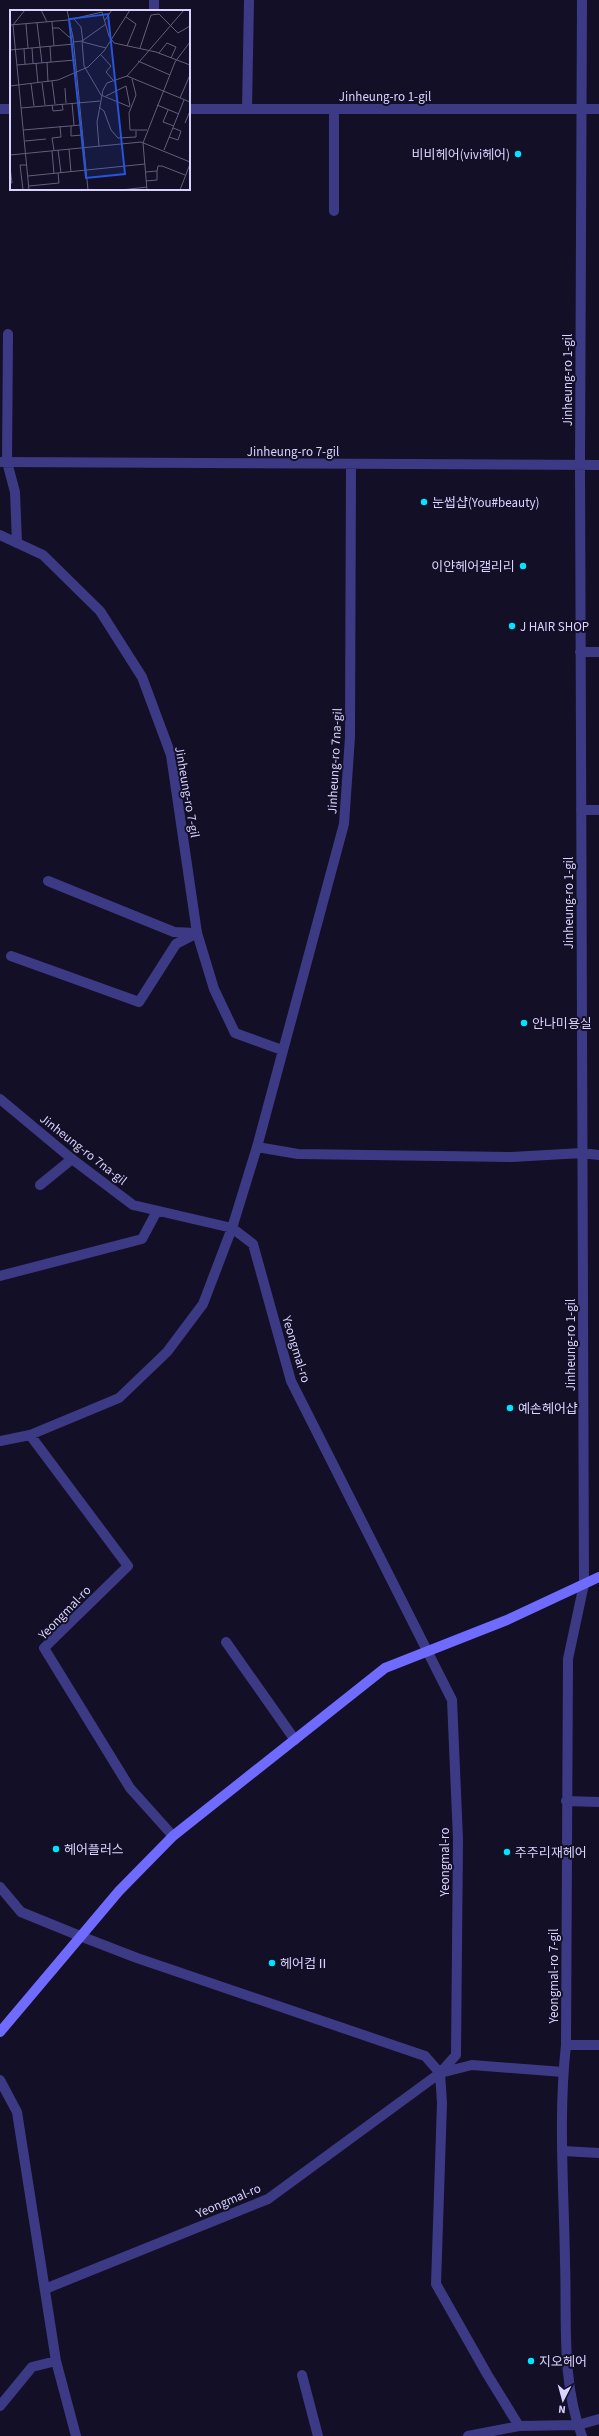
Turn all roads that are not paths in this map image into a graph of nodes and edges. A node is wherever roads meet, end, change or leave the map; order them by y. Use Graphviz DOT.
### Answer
graph roads {
  1 [pos="249,0"];
  2 [pos="582,0"];
  3 [pos="581,108"];
  4 [pos="190,109"];
  5 [pos="248,109"];
  6 [pos="334,109"];
  7 [pos="599,109"];
  8 [pos="334,211"];
  9 [pos="8,334"];
  10 [pos="4,462"];
  11 [pos="351,464"];
  12 [pos="580,465"];
  13 [pos="599,465"];
  14 [pos="0,535"];
  15 [pos="18,543"];
  16 [pos="580,652"];
  17 [pos="599,652"];
  18 [pos="581,810"];
  19 [pos="599,810"];
  20 [pos="48,881"];
  21 [pos="197,933"];
  22 [pos="11,956"];
  23 [pos="282,1050"];
  24 [pos="0,1098"];
  25 [pos="257,1147"];
  26 [pos="582,1154"];
  27 [pos="599,1155"];
  28 [pos="72,1158"];
  29 [pos="40,1184"];
  30 [pos="157,1211"];
  31 [pos="232,1228"];
  32 [pos="0,1276"];
  33 [pos="30,1435"];
  34 [pos="0,1441"];
  35 [pos="599,1577"];
  36 [pos="584,1584"];
  37 [pos="226,1642"];
  38 [pos="426,1652"];
  39 [pos="295,1740"];
  40 [pos="566,1801"];
  41 [pos="599,1802"];
  42 [pos="173,1836"];
  43 [pos="0,1886"];
  44 [pos="80,1936"];
  45 [pos="0,2032"];
  46 [pos="566,2045"];
  47 [pos="599,2045"];
  48 [pos="563,2072"];
  49 [pos="440,2073"];
  50 [pos="0,2080"];
  51 [pos="562,2151"];
  52 [pos="599,2153"];
  53 [pos="45,2289"];
  54 [pos="56,2361"];
  55 [pos="302,2375"];
  56 [pos="0,2406"];
  57 [pos="599,2419"];
  58 [pos="578,2425"];
  59 [pos="519,2426"];
  60 [pos="76,2436"];
  61 [pos="318,2436"];
  62 [pos="468,2436"];
  63 [pos="582,2436"];
  1 -- 5 [label="street"];
  2 -- 3 [label="street, Jinheung-ro 1-gil"];
  3 -- 6 [label="street, Jinheung-ro 1-gil"];
  3 -- 7 [label="street"];
  3 -- 12 [label="street, Jinheung-ro 1-gil"];
  4 -- 5 [label="street, Jinheung-ro 1-gil"];
  5 -- 6 [label="street, Jinheung-ro 1-gil"];
  6 -- 8 [label="street"];
  9 -- 10 [label="street"];
  10 -- 11 [label="street, Jinheung-ro 7-gil"];
  10 -- 15 [label="street"];
  11 -- 12 [label="street, Jinheung-ro 7-gil"];
  11 -- 23 [label="street, Jinheung-ro 7na-gil"];
  12 -- 13 [label="street, Jinheung-ro 7-gil"];
  12 -- 16 [label="street, Jinheung-ro 1-gil"];
  14 -- 15 [label="street, Jinheung-ro 7-gil"];
  15 -- 21 [label="street, Jinheung-ro 7-gil"];
  16 -- 17 [label="street"];
  16 -- 18 [label="street, Jinheung-ro 1-gil"];
  18 -- 19 [label="street"];
  18 -- 26 [label="street, Jinheung-ro 1-gil"];
  20 -- 21 [label="street"];
  21 -- 22 [label="street"];
  21 -- 23 [label="street"];
  23 -- 25 [label="street, Jinheung-ro 7na-gil"];
  24 -- 28 [label="street, Jinheung-ro 7na-gil"];
  25 -- 26 [label="street"];
  25 -- 31 [label="street, Jinheung-ro 7na-gil"];
  26 -- 27 [label="street"];
  26 -- 36 [label="street, Jinheung-ro 1-gil"];
  28 -- 29 [label="street"];
  28 -- 30 [label="street, Jinheung-ro 7na-gil"];
  30 -- 31 [label="street, Jinheung-ro 7na-gil"];
  30 -- 32 [label="street"];
  31 -- 33 [label="street, Jinheung-ro 7na-gil"];
  31 -- 38 [label="street, Yeongmal-ro"];
  33 -- 34 [label="street, Jinheung-ro 7na-gil"];
  33 -- 42 [label="street, Yeongmal-ro"];
  35 -- 36 [label="street"];
  36 -- 38 [label="street"];
  36 -- 40 [label="street, Yeongmal-ro 7-gil"];
  37 -- 39 [label="street"];
  38 -- 39 [label="street"];
  38 -- 49 [label="street, Yeongmal-ro"];
  39 -- 42 [label="street"];
  40 -- 41 [label="street"];
  40 -- 46 [label="street, Yeongmal-ro 7-gil"];
  42 -- 44 [label="street"];
  43 -- 44 [label="street"];
  44 -- 45 [label="street"];
  44 -- 49 [label="street"];
  46 -- 47 [label="street"];
  46 -- 48 [label="street, Yeongmal-ro 7-gil"];
  48 -- 49 [label="street, Yeongmal-ro"];
  48 -- 51 [label="street, Yeongmal-ro 7-gil"];
  49 -- 53 [label="street, Yeongmal-ro"];
  49 -- 59 [label="street"];
  50 -- 53 [label="street"];
  51 -- 52 [label="street"];
  51 -- 58 [label="street, Yeongmal-ro 7-gil"];
  53 -- 54 [label="street"];
  54 -- 56 [label="street"];
  54 -- 60 [label="street"];
  55 -- 61 [label="street"];
  57 -- 58 [label="street"];
  58 -- 59 [label="street"];
  58 -- 63 [label="street, Yeongmal-ro 7-gil"];
  59 -- 62 [label="street"];
}
